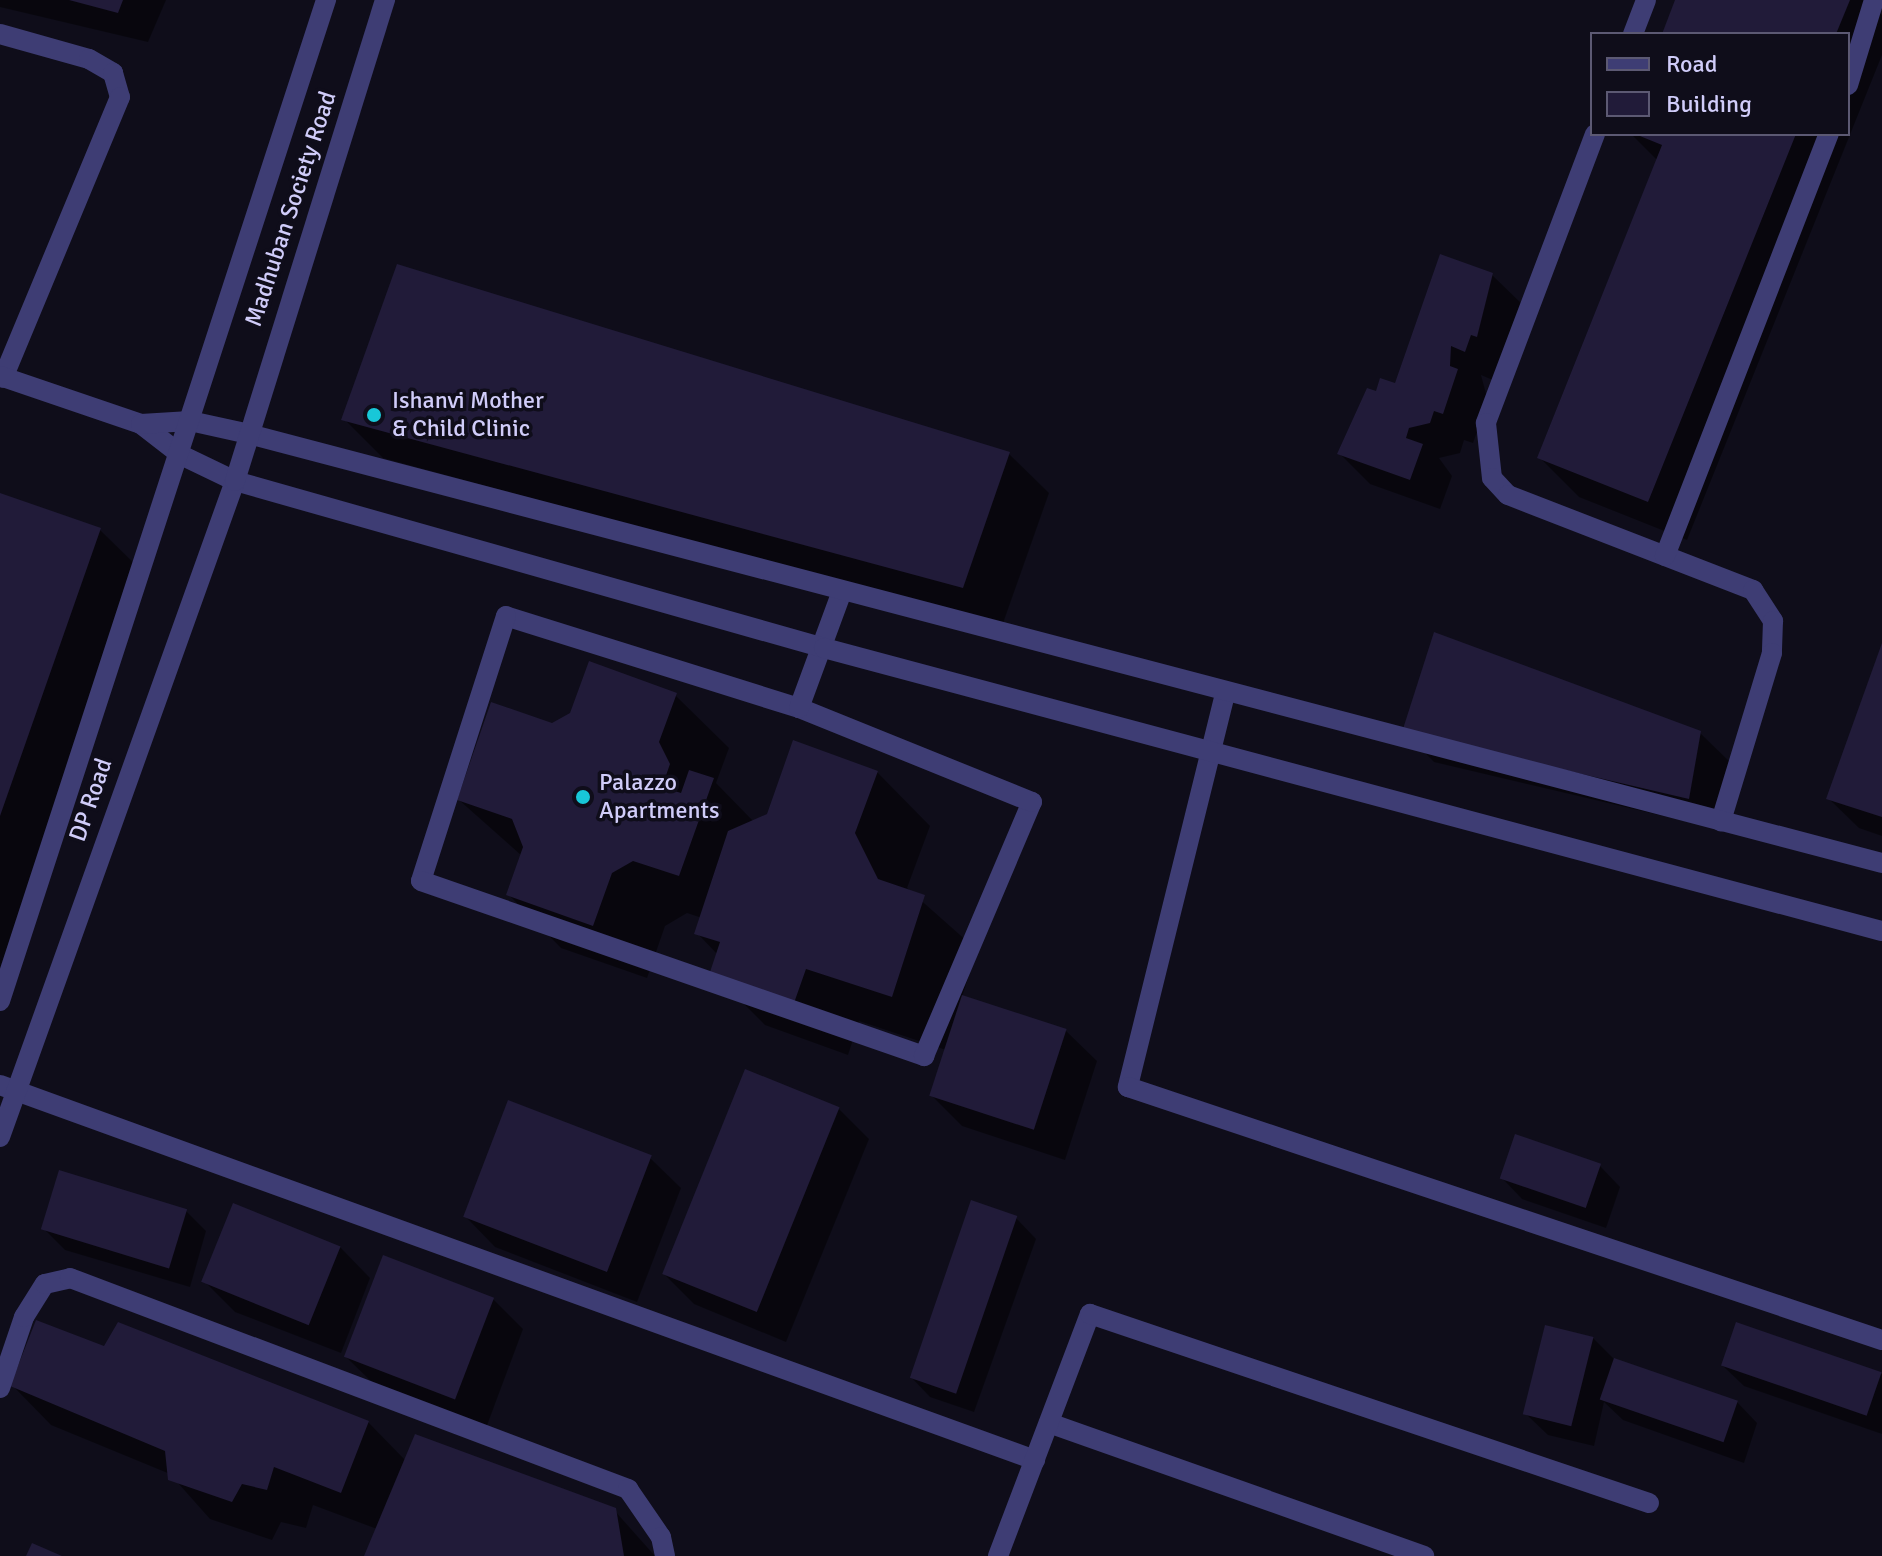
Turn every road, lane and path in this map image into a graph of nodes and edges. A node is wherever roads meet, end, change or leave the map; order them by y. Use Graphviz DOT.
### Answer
graph roads {
  1 [pos="326,0"];
  2 [pos="385,0"];
  3 [pos="1646,0"];
  4 [pos="1874,0"];
  5 [pos="1634,32"];
  6 [pos="0,34"];
  7 [pos="1850,78"];
  8 [pos="1594,136"];
  9 [pos="1828,136"];
  10 [pos="2,377"];
  11 [pos="190,421"];
  12 [pos="141,424"];
  13 [pos="249,434"];
  14 [pos="181,455"];
  15 [pos="235,481"];
  16 [pos="1665,556"];
  17 [pos="842,591"];
  18 [pos="824,648"];
  19 [pos="1225,694"];
  20 [pos="799,708"];
  21 [pos="1210,753"];
  22 [pos="1721,821"];
  23 [pos="1882,863"];
  24 [pos="1882,931"];
  25 [pos="0,1001"];
  26 [pos="8,1088"];
  27 [pos="0,1137"];
  28 [pos="1882,1340"];
  29 [pos="0,1388"];
  30 [pos="1049,1423"];
  31 [pos="1035,1460"];
  32 [pos="1649,1503"];
  33 [pos="665,1556"];
  34 [pos="998,1556"];
  35 [pos="1424,1556"];
  1 -- 11 [label="street, DP Road"];
  2 -- 13 [label="street, Madhuban Society Road"];
  3 -- 5 [label="street"];
  4 -- 7 [label="street"];
  6 -- 10 [label="street"];
  8 -- 16 [label="street"];
  9 -- 16 [label="street"];
  10 -- 12 [label="street"];
  11 -- 12 [label="street"];
  11 -- 13 [label="street"];
  11 -- 14 [label="street, DP Road"];
  12 -- 14 [label="street"];
  13 -- 15 [label="street, Madhuban Society Road"];
  13 -- 17 [label="street"];
  14 -- 15 [label="street"];
  14 -- 25 [label="street, DP Road"];
  15 -- 18 [label="street"];
  15 -- 26 [label="street, DP Road"];
  16 -- 22 [label="street"];
  17 -- 18 [label="street"];
  17 -- 19 [label="street"];
  18 -- 20 [label="street"];
  18 -- 21 [label="street"];
  19 -- 21 [label="street"];
  19 -- 22 [label="street"];
  20 -- 20 [label="street"];
  21 -- 24 [label="street"];
  21 -- 28 [label="street"];
  22 -- 23 [label="street"];
  26 -- 27 [label="street, DP Road"];
  26 -- 31 [label="street"];
  29 -- 33 [label="street"];
  30 -- 31 [label="street"];
  30 -- 32 [label="street"];
  30 -- 35 [label="street"];
  31 -- 34 [label="street"];
}
